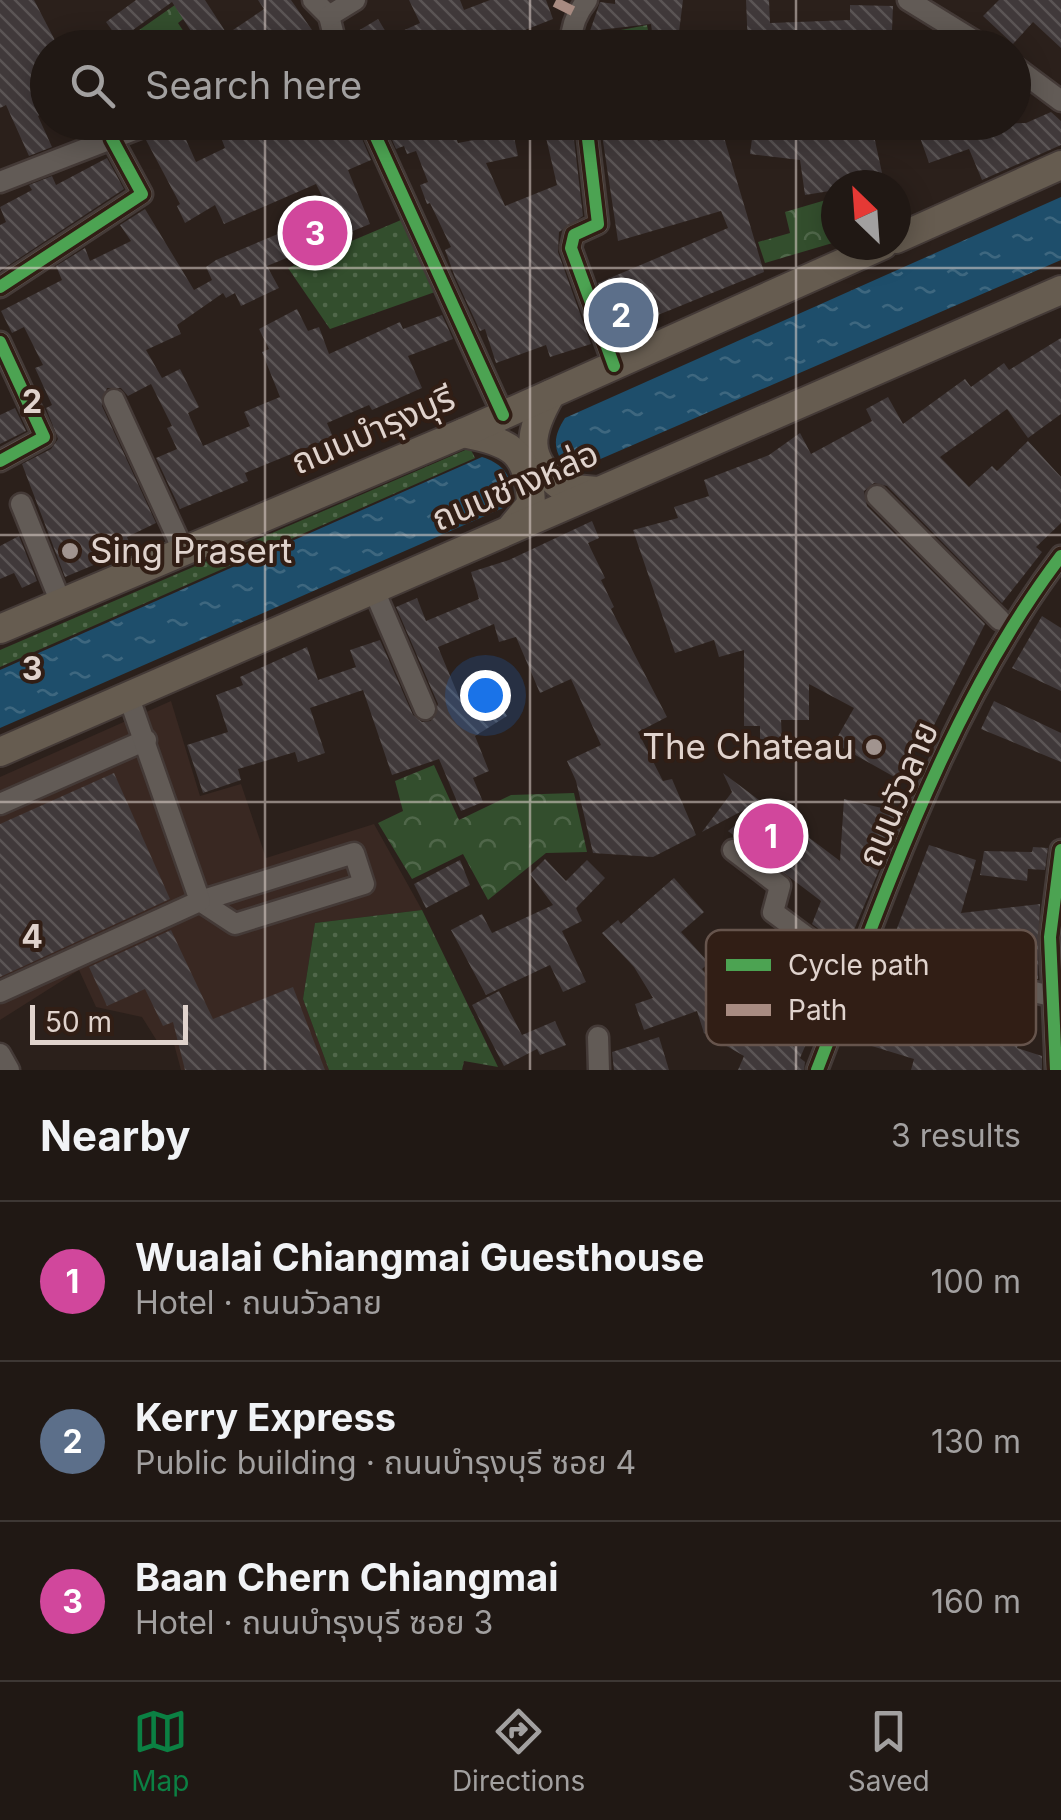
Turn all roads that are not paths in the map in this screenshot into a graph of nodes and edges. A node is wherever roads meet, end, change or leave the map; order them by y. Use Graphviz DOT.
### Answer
graph roads {
  1 [pos="313,0"];
  2 [pos="355,0"];
  3 [pos="587,0"];
  4 [pos="908,0"];
  5 [pos="329,16"];
  6 [pos="332,30"];
  7 [pos="572,30"];
  8 [pos="957,30"];
  9 [pos="1031,79"];
  10 [pos="1061,101"];
  11 [pos="109,140"];
  12 [pos="113,140"];
  13 [pos="377,140"];
  14 [pos="588,140"];
  15 [pos="1061,165"];
  16 [pos="0,182"];
  17 [pos="911,232"];
  18 [pos="850,260"];
  19 [pos="0,287"];
  20 [pos="1061,290"];
  21 [pos="0,342"];
  22 [pos="614,366"];
  23 [pos="551,394"];
  24 [pos="114,400"];
  25 [pos="503,415"];
  26 [pos="463,433"];
  27 [pos="0,461"];
  28 [pos="598,491"];
  29 [pos="877,496"];
  30 [pos="21,504"];
  31 [pos="512,527"];
  32 [pos="184,552"];
  33 [pos="1061,556"];
  34 [pos="374,588"];
  35 [pos="61,603"];
  36 [pos="1000,620"];
  37 [pos="0,629"];
  38 [pos="128,695"];
  39 [pos="425,709"];
  40 [pos="146,740"];
  41 [pos="0,752"];
  42 [pos="0,804"];
  43 [pos="733,850"];
  44 [pos="1061,850"];
  45 [pos="200,902"];
  46 [pos="797,930"];
  47 [pos="874,930"];
  48 [pos="0,992"];
  49 [pos="1036,992"];
  50 [pos="1051,996"];
  51 [pos="598,1038"];
  52 [pos="827,1045"];
  53 [pos="0,1054"];
  54 [pos="9,1070"];
  55 [pos="599,1070"];
  56 [pos="817,1070"];
  57 [pos="1056,1070"];
  1 -- 5 [label="street"];
  2 -- 5 [label="street"];
  3 -- 7 [label="street"];
  4 -- 8 [label="street"];
  5 -- 6 [label="street"];
  9 -- 10 [label="street"];
  11 -- 16 [label="street"];
  12 -- 19 [label="street"];
  13 -- 25 [label="street"];
  14 -- 22 [label="street"];
  15 -- 17 [label="main road"];
  18 -- 22 [label="main road, ถนนบำรุงบุรี"];
  20 -- 28 [label="main road, ถนนช่างหล่อ"];
  21 -- 27 [label="street"];
  22 -- 23 [label="main road, ถนนบำรุงบุรี"];
  23 -- 25 [label="main road, ถนนบำรุงบุรี"];
  23 -- 28 [label="main road"];
  24 -- 32 [label="street"];
  25 -- 26 [label="main road, ถนนบำรุงบุรี"];
  26 -- 31 [label="main road"];
  26 -- 32 [label="main road, ถนนบำรุงบุรี"];
  28 -- 31 [label="main road, ถนนช่างหล่อ"];
  29 -- 36 [label="street"];
  30 -- 35 [label="street"];
  31 -- 34 [label="main road, ถนนช่างหล่อ"];
  32 -- 35 [label="main road, ถนนบำรุงบุรี"];
  33 -- 47 [label="street, ถนนวัวลาย"];
  34 -- 38 [label="main road, ถนนช่างหล่อ"];
  34 -- 39 [label="street"];
  35 -- 37 [label="main road, ถนนบำรุงบุรี"];
  38 -- 40 [label="street"];
  38 -- 41 [label="main road, ถนนช่างหล่อ"];
  40 -- 42 [label="street"];
  40 -- 45 [label="street"];
  43 -- 46 [label="street"];
  44 -- 50 [label="street"];
  45 -- 45 [label="street"];
  45 -- 48 [label="street"];
  49 -- 50 [label="street"];
  50 -- 57 [label="street"];
  51 -- 55 [label="street"];
  52 -- 56 [label="street, ถนนวัวลาย"];
  53 -- 54 [label="street"];
}
